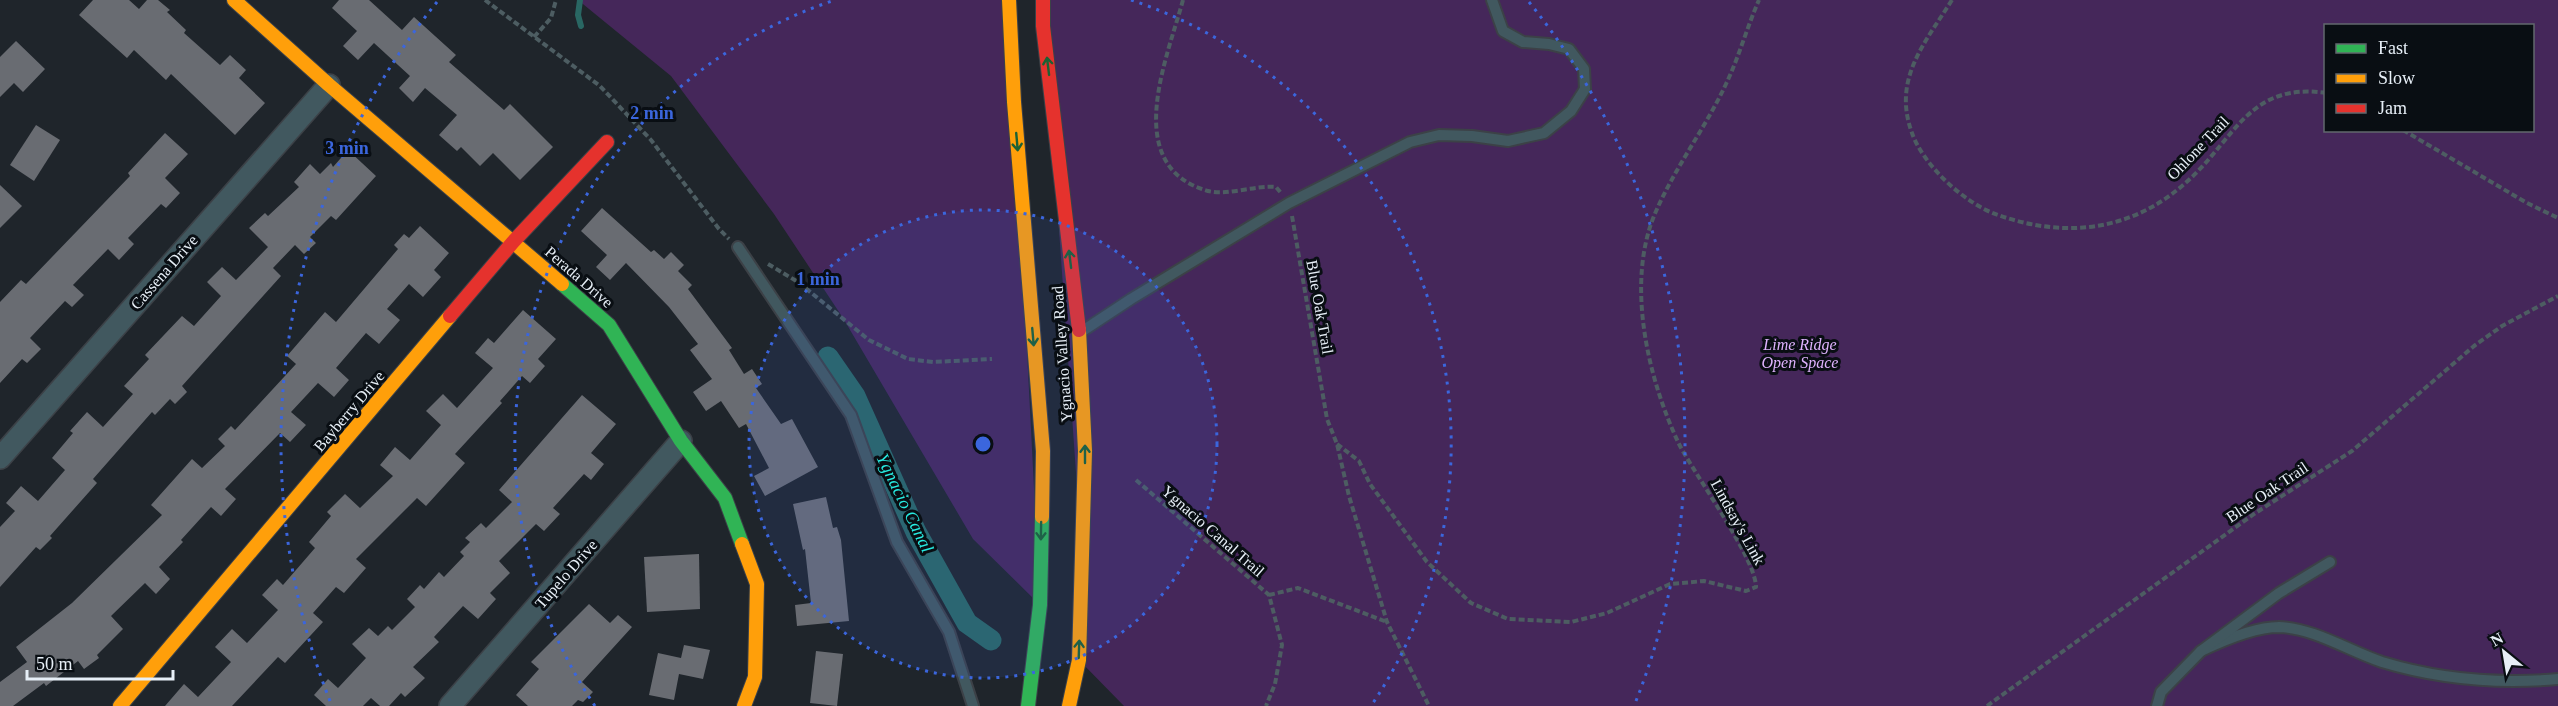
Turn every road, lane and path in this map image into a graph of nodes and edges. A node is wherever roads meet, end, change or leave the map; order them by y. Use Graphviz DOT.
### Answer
graph roads {
  1 [pos="234,0"];
  2 [pos="484,0"];
  3 [pos="556,0"];
  4 [pos="1009,0"];
  5 [pos="1043,0"];
  6 [pos="1183,0"];
  7 [pos="1492,0"];
  8 [pos="1759,0"];
  9 [pos="1952,0"];
  10 [pos="534,37"];
  11 [pos="329,85"];
  12 [pos="2324,93"];
  13 [pos="2406,132"];
  14 [pos="608,142"];
  15 [pos="1289,203"];
  16 [pos="2558,218"];
  17 [pos="513,242"];
  18 [pos="738,247"];
  19 [pos="767,264"];
  20 [pos="2558,296"];
  21 [pos="1079,334"];
  22 [pos="992,359"];
  23 [pos="681,441"];
  24 [pos="1337,444"];
  25 [pos="0,458"];
  26 [pos="1136,480"];
  27 [pos="2330,562"];
  28 [pos="1269,595"];
  29 [pos="1387,622"];
  30 [pos="2201,651"];
  31 [pos="2558,679"];
  32 [pos="120,706"];
  33 [pos="450,706"];
  34 [pos="744,706"];
  35 [pos="973,706"];
  36 [pos="1028,706"];
  37 [pos="1068,706"];
  38 [pos="1266,706"];
  39 [pos="1429,706"];
  40 [pos="1987,706"];
  41 [pos="2157,706"];
  1 -- 11 [label="main road, Perada Drive"];
  2 -- 10 [label="path"];
  3 -- 10 [label="path"];
  4 -- 36 [label="main road, Ygnacio Valley Road, one-way"];
  21 -- 5 [label="main road, Ygnacio Valley Road, one-way"];
  6 -- 15 [label="path"];
  7 -- 15 [label="lane"];
  8 -- 24 [label="path, Lindsay's Link"];
  9 -- 12 [label="path, Ohlone Trail"];
  10 -- 18 [label="path"];
  11 -- 17 [label="main road, Perada Drive"];
  11 -- 25 [label="street, Cassena Drive"];
  13 -- 16 [label="path"];
  14 -- 17 [label="main road, Bayberry Drive"];
  15 -- 21 [label="lane"];
  15 -- 24 [label="path, Blue Oak Trail"];
  17 -- 23 [label="main road, Perada Drive"];
  17 -- 32 [label="main road, Bayberry Drive"];
  18 -- 35 [label="lane"];
  19 -- 22 [label="path"];
  20 -- 40 [label="path, Blue Oak Trail"];
  37 -- 21 [label="main road, Ygnacio Valley Road, one-way"];
  23 -- 33 [label="street, Tupelo Drive"];
  23 -- 34 [label="main road, Perada Drive"];
  24 -- 29 [label="path, Blue Oak Trail"];
  26 -- 28 [label="path, Ygnacio Canal Trail"];
  27 -- 30 [label="lane"];
  28 -- 29 [label="path"];
  28 -- 38 [label="path, Ygnacio Canal Trail"];
  29 -- 39 [label="path, Blue Oak Trail"];
  30 -- 31 [label="lane"];
  30 -- 41 [label="lane"];
}
